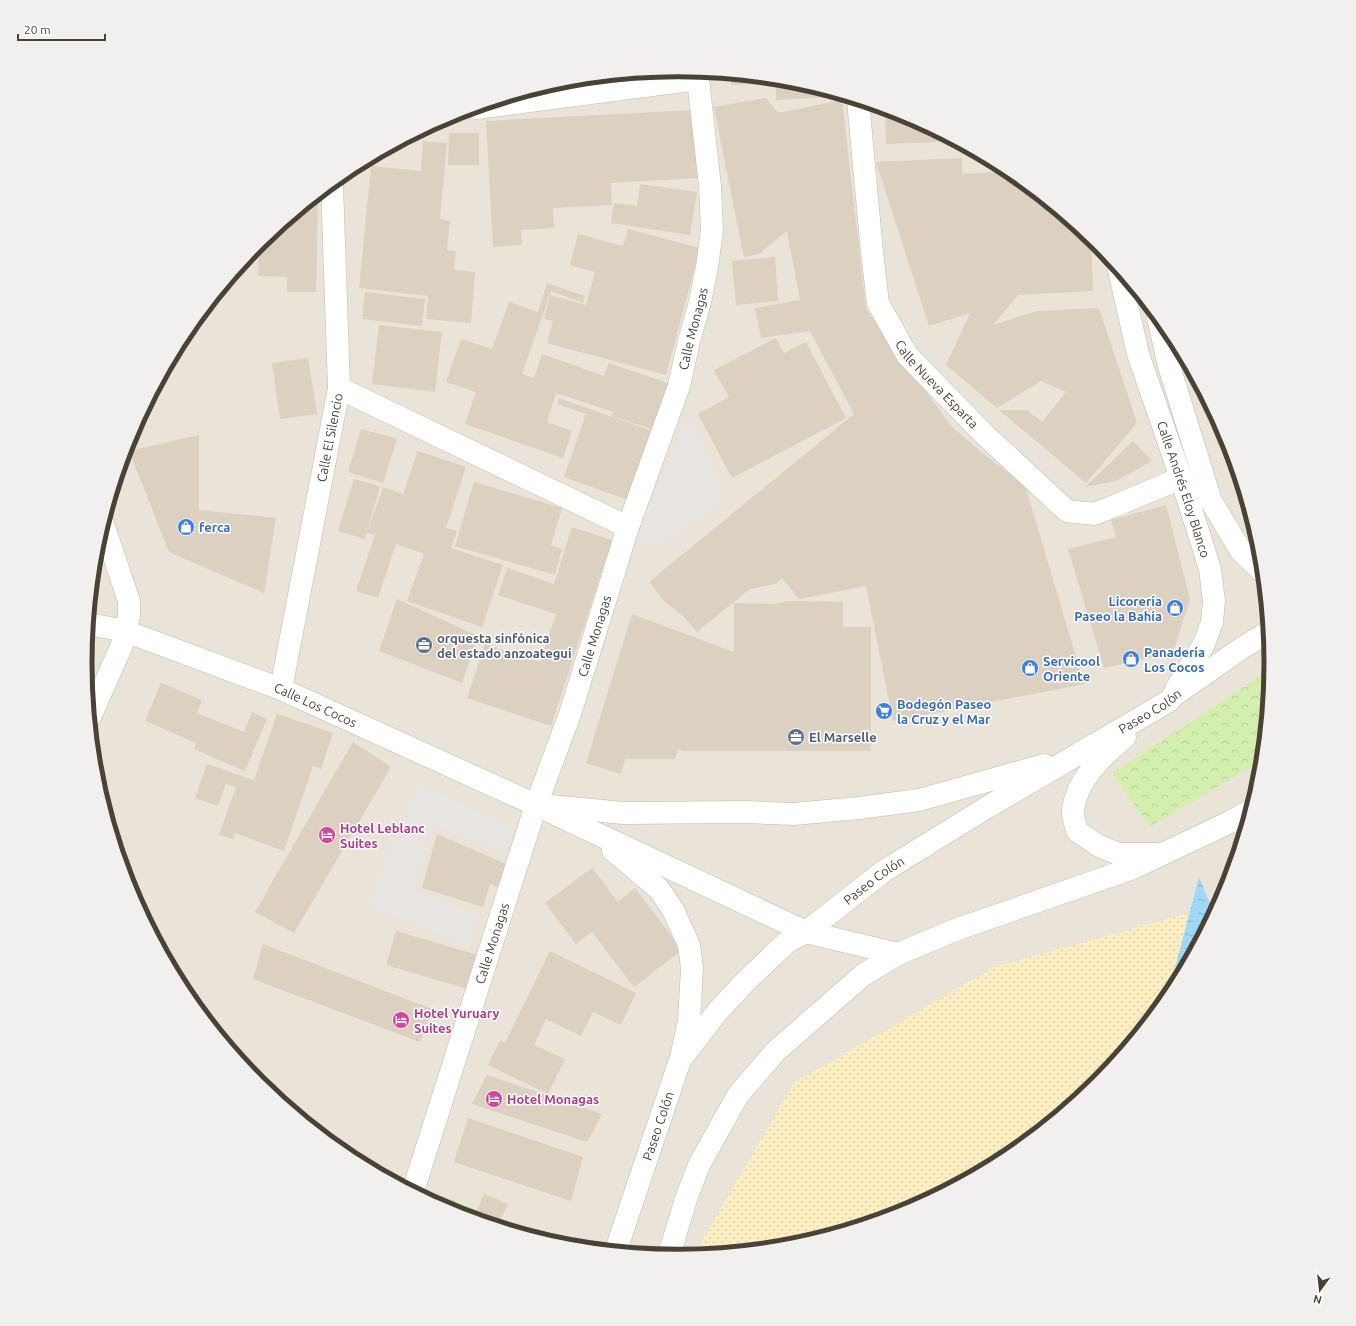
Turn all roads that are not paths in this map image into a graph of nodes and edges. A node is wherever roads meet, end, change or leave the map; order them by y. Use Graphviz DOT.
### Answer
graph roads {
  1 [pos="689,77"];
  2 [pos="698,78"];
  3 [pos="503,104"];
  4 [pos="858,106"];
  5 [pos="332,190"];
  6 [pos="1121,280"];
  7 [pos="1161,331"];
  8 [pos="339,388"];
  9 [pos="1181,478"];
  10 [pos="628,527"];
  11 [pos="106,534"];
  12 [pos="1255,564"];
  13 [pos="93,625"];
  14 [pos="125,631"];
  15 [pos="1263,635"];
  16 [pos="281,688"];
  17 [pos="1169,701"];
  18 [pos="94,708"];
  19 [pos="1073,756"];
  20 [pos="536,805"];
  21 [pos="1244,814"];
  22 [pos="1163,854"];
  23 [pos="806,932"];
  24 [pos="898,954"];
  25 [pos="680,1060"];
  26 [pos="414,1186"];
  27 [pos="617,1246"];
  28 [pos="671,1249"];
  1 -- 3 [label="street"];
  2 -- 10 [label="street, Calle Monagas"];
  4 -- 9 [label="street, Calle Nueva Esparta"];
  5 -- 8 [label="street, Calle El Silencio"];
  6 -- 9 [label="street, Calle Andrés Eloy Blanco"];
  7 -- 12 [label="street, Calle Andrés Eloy Blanco"];
  8 -- 10 [label="street"];
  8 -- 16 [label="street, Calle El Silencio"];
  9 -- 17 [label="street, Calle Andrés Eloy Blanco"];
  10 -- 20 [label="street, Calle Monagas"];
  11 -- 14 [label="street"];
  13 -- 14 [label="street, Calle Los Cocos"];
  14 -- 16 [label="street, Calle Los Cocos"];
  14 -- 18 [label="street"];
  15 -- 17 [label="street, Paseo Colón"];
  16 -- 20 [label="street, Calle Los Cocos"];
  17 -- 19 [label="street, Paseo Colón"];
  17 -- 22 [label="street"];
  19 -- 20 [label="street"];
  19 -- 23 [label="street, Paseo Colón"];
  20 -- 23 [label="street"];
  20 -- 25 [label="street"];
  20 -- 26 [label="street, Calle Monagas"];
  21 -- 22 [label="street"];
  22 -- 24 [label="street"];
  23 -- 24 [label="street"];
  23 -- 25 [label="street, Paseo Colón"];
  24 -- 28 [label="street"];
  25 -- 27 [label="street, Paseo Colón"];
}
